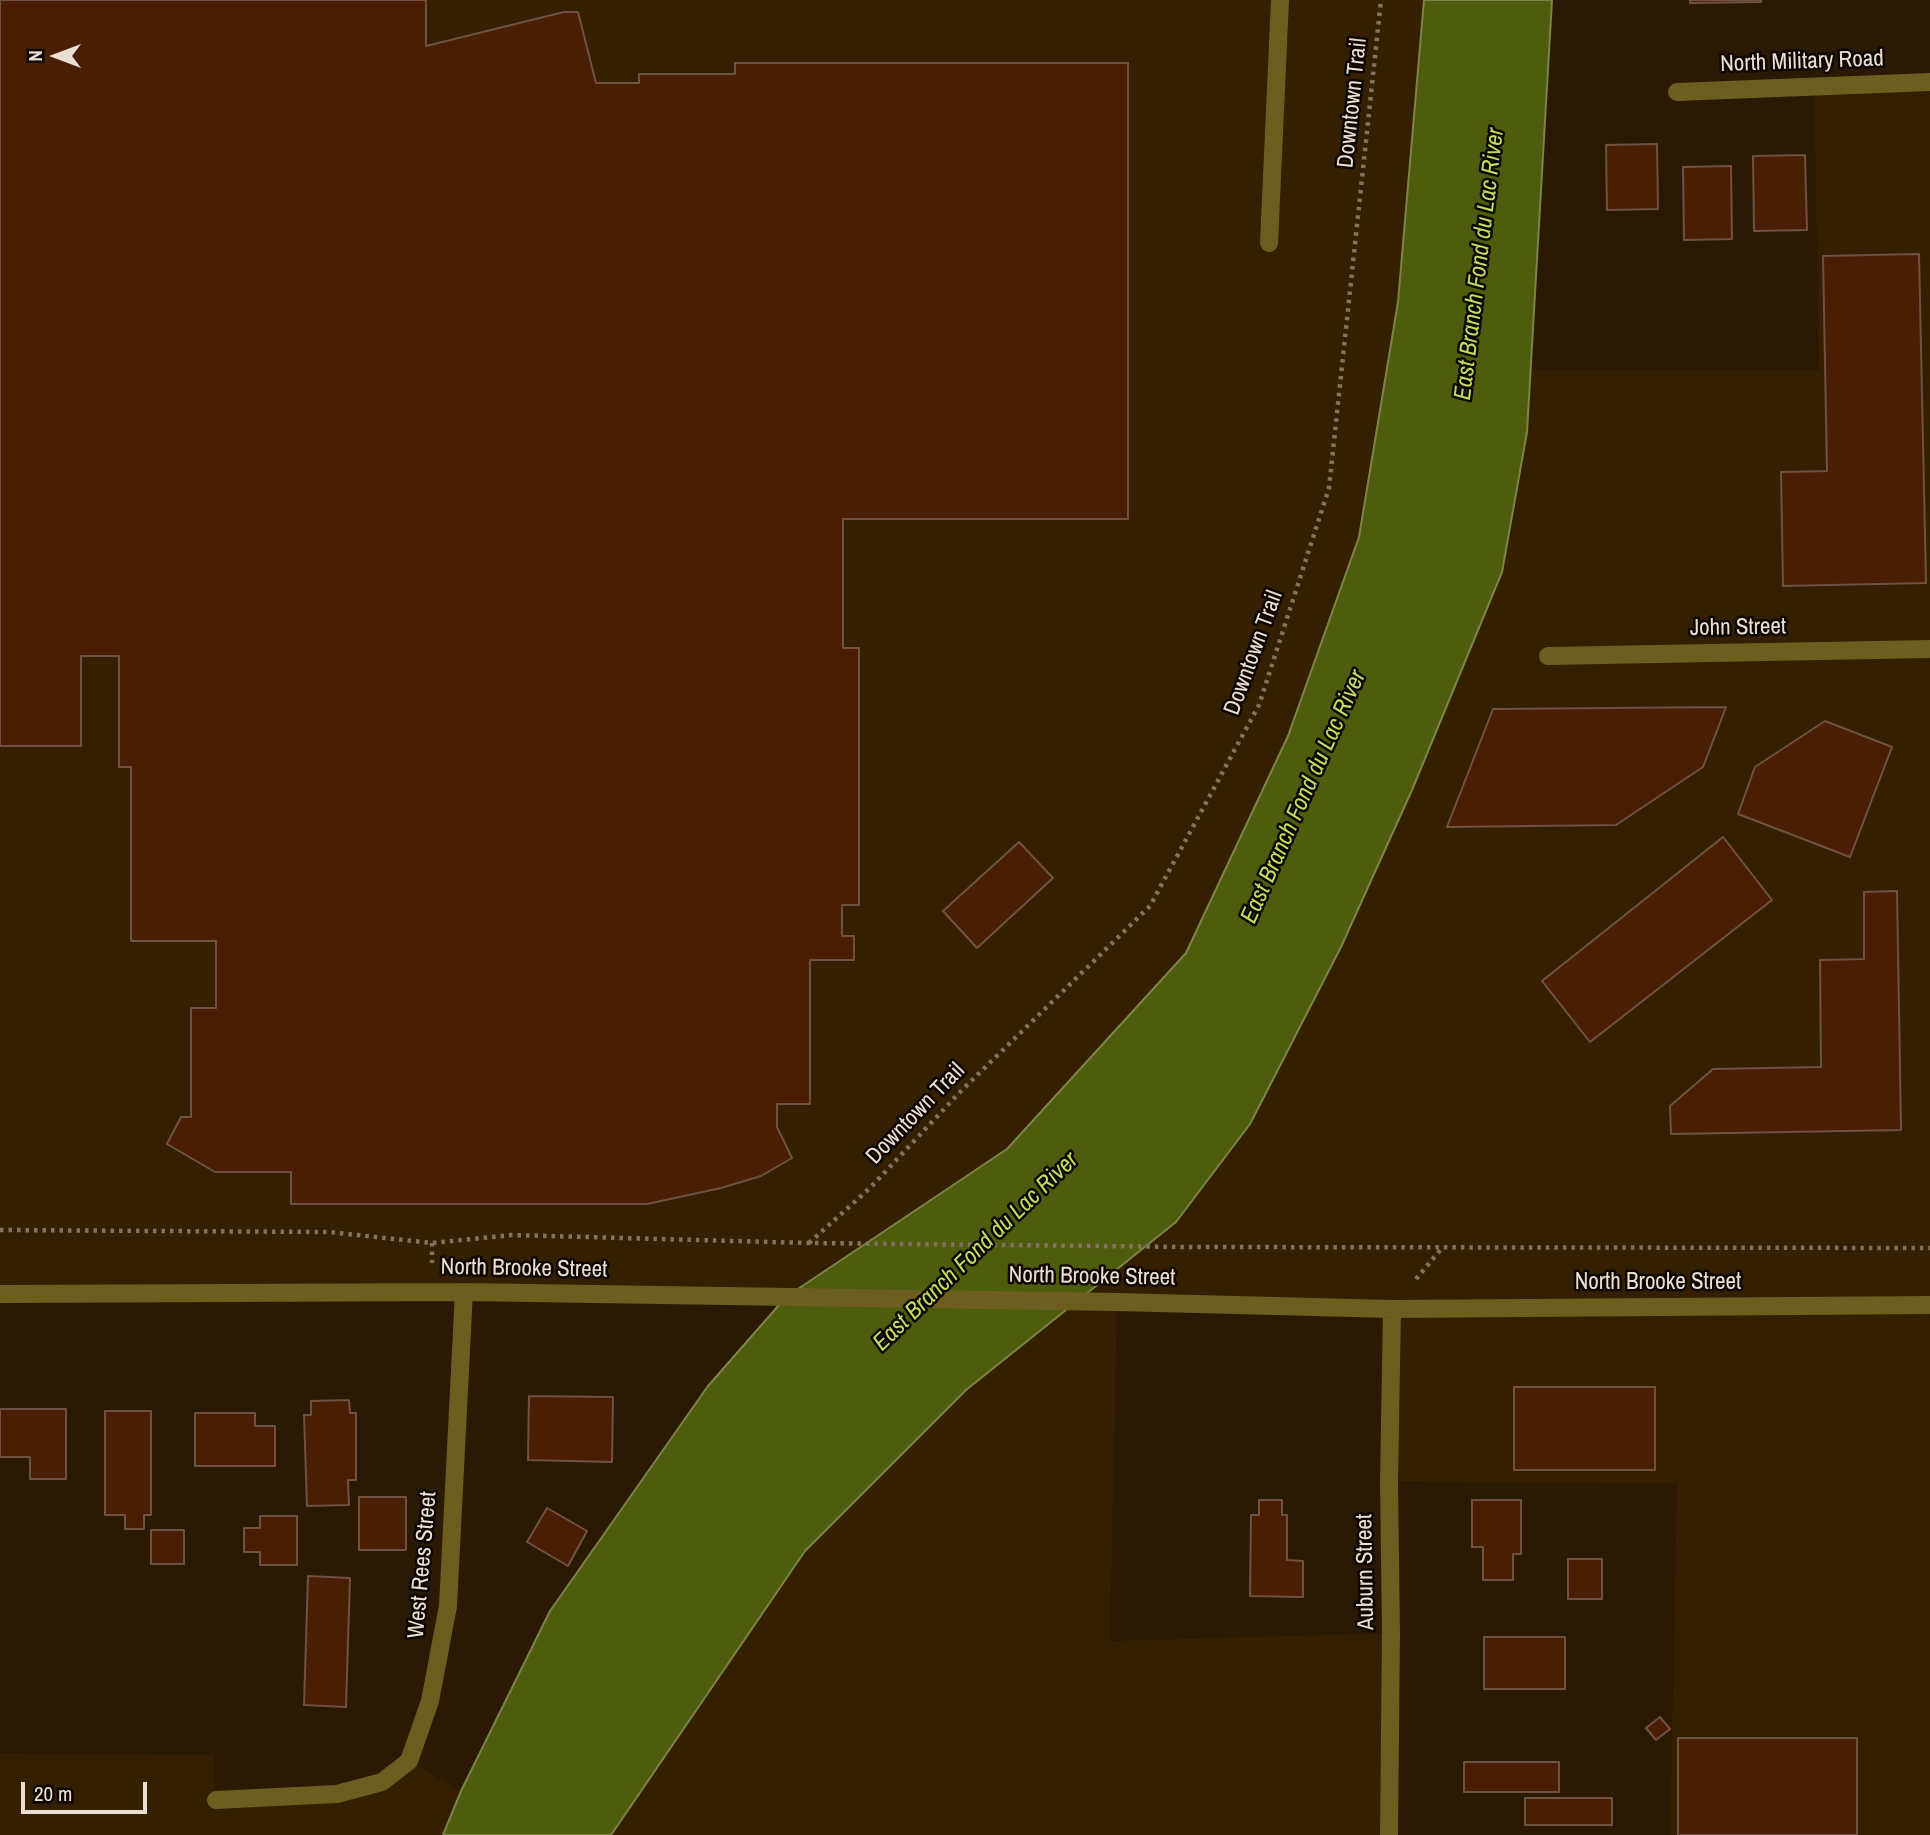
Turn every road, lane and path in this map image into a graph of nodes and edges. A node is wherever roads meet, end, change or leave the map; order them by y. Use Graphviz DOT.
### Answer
graph roads {
  1 [pos="1280,0"];
  2 [pos="1381,0"];
  3 [pos="1930,82"];
  4 [pos="1676,92"];
  5 [pos="1269,243"];
  6 [pos="1930,649"];
  7 [pos="1548,656"];
  8 [pos="0,1230"];
  9 [pos="808,1243"];
  10 [pos="1930,1248"];
  11 [pos="464,1292"];
  12 [pos="0,1294"];
  13 [pos="1930,1305"];
  14 [pos="1392,1309"];
  15 [pos="216,1800"];
  16 [pos="1389,1835"];
  1 -- 5 [label="street"];
  2 -- 9 [label="path, Downtown Trail"];
  3 -- 4 [label="street, North Military Road"];
  6 -- 7 [label="street, John Street"];
  8 -- 9 [label="path"];
  9 -- 10 [label="path"];
  11 -- 12 [label="street, North Brooke Street"];
  11 -- 14 [label="street, North Brooke Street"];
  11 -- 15 [label="street, West Rees Street"];
  13 -- 14 [label="street, North Brooke Street"];
  14 -- 16 [label="street, Auburn Street"];
}
